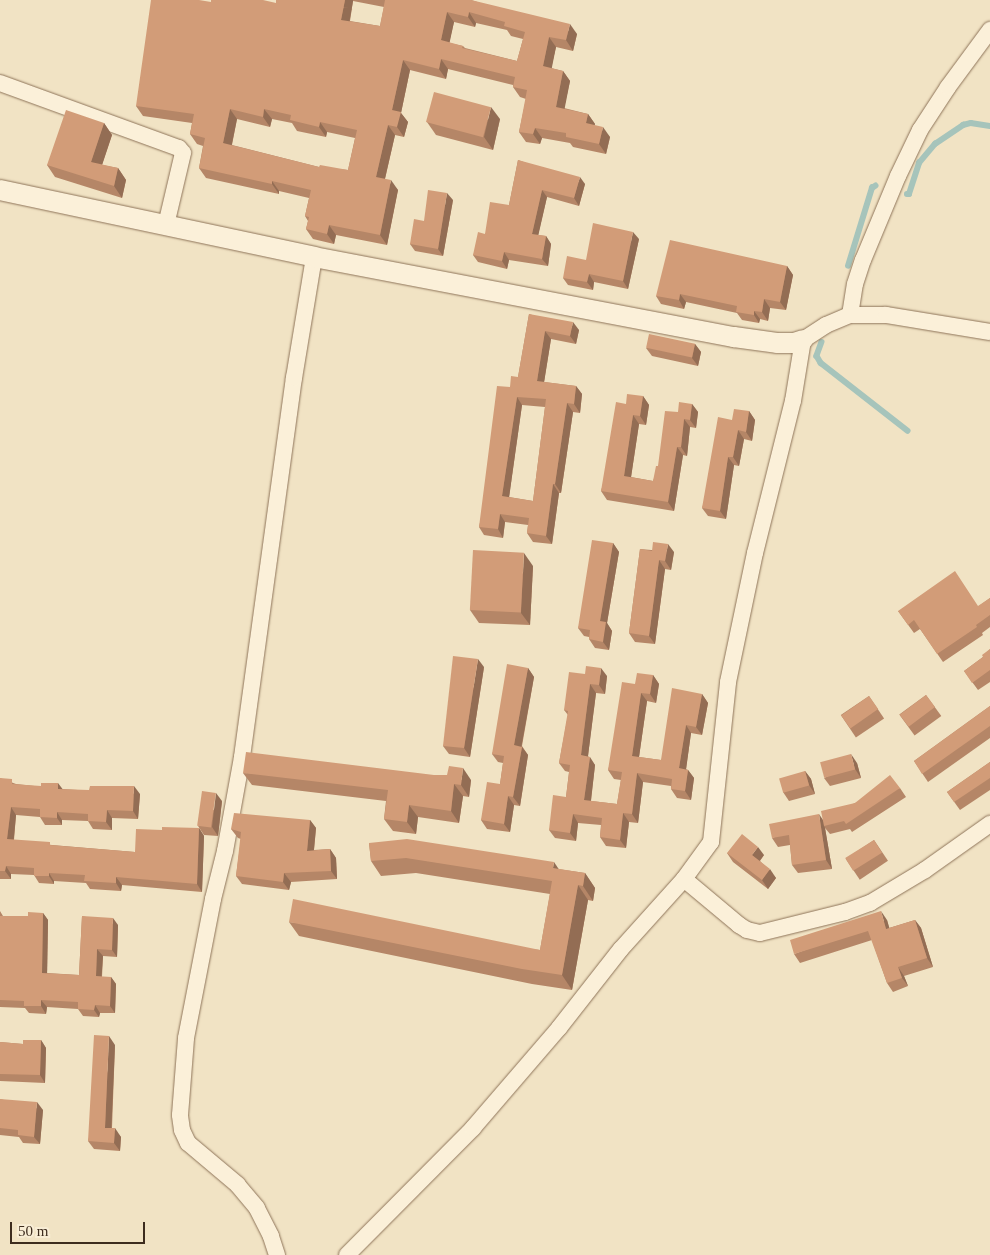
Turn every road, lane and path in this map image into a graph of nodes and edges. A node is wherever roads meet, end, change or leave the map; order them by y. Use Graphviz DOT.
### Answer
graph roads {
  1 [pos="990,30"];
  2 [pos="0,83"];
  3 [pos="0,190"];
  4 [pos="166,225"];
  5 [pos="314,257"];
  6 [pos="850,315"];
  7 [pos="990,332"];
  8 [pos="803,340"];
  9 [pos="990,824"];
  10 [pos="684,879"];
  11 [pos="277,1255"];
  12 [pos="348,1255"];
  1 -- 6 [label="street"];
  2 -- 4 [label="street"];
  3 -- 4 [label="street"];
  4 -- 5 [label="street"];
  5 -- 8 [label="street"];
  5 -- 11 [label="street"];
  6 -- 7 [label="street"];
  6 -- 8 [label="street"];
  8 -- 10 [label="street"];
  9 -- 10 [label="street"];
  10 -- 12 [label="street"];
}
